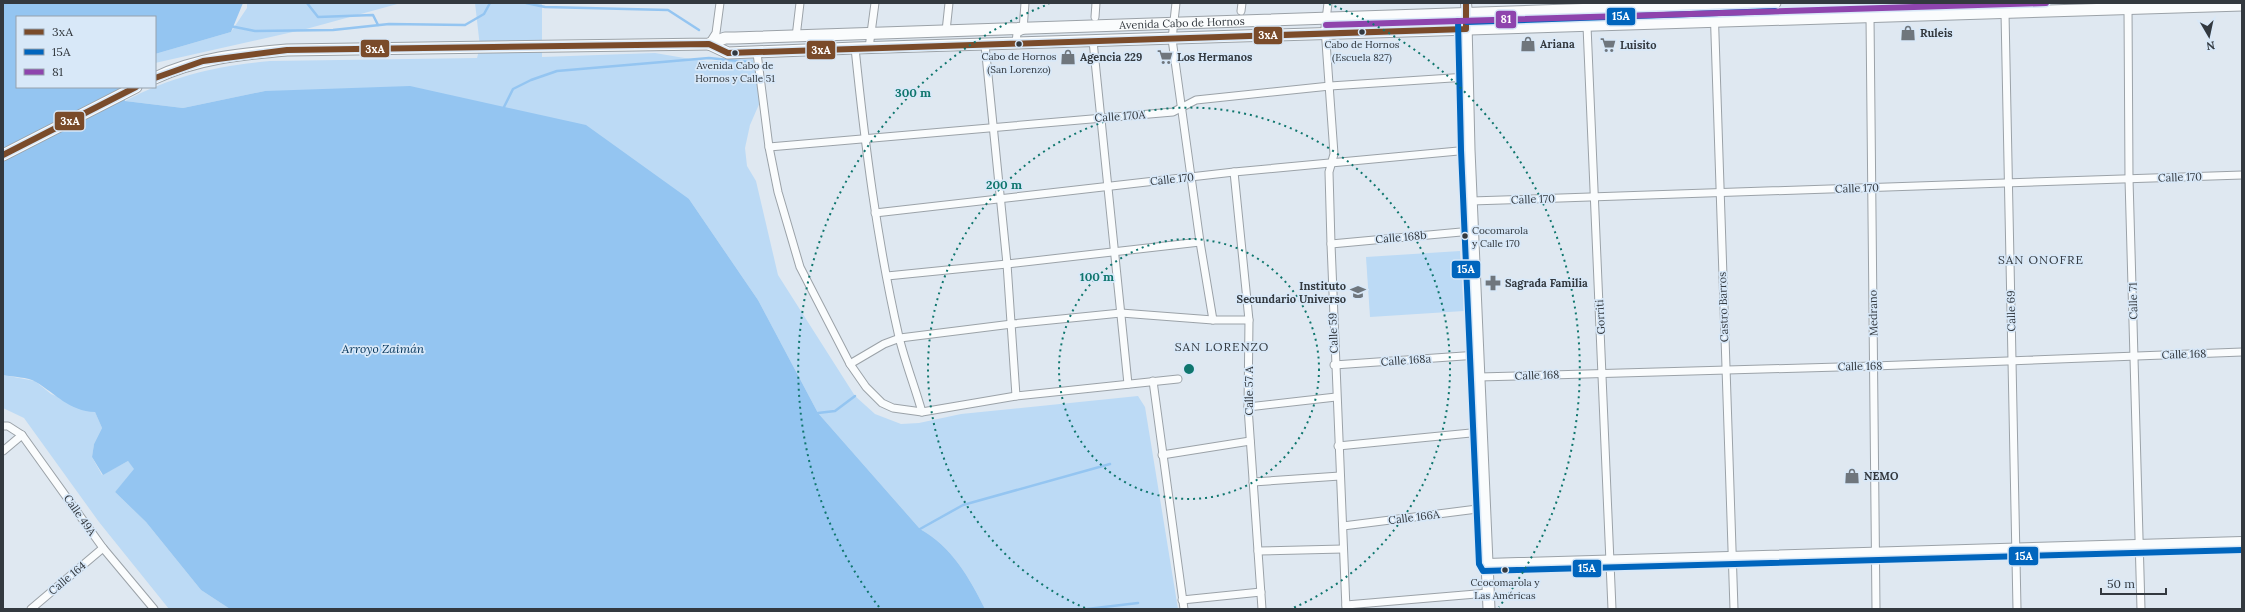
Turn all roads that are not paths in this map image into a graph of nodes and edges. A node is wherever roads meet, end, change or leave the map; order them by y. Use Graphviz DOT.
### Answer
graph roads {
  1 [pos="720,3"];
  2 [pos="800,3"];
  3 [pos="875,3"];
  4 [pos="950,3"];
  5 [pos="1026,3"];
  6 [pos="1096,3"];
  7 [pos="1176,3"];
  8 [pos="1242,3"];
  9 [pos="1328,3"];
  10 [pos="1775,3"];
  11 [pos="2114,3"];
  12 [pos="1714,4"];
  13 [pos="2242,5"];
  14 [pos="2128,8"];
  15 [pos="1466,9"];
  16 [pos="1241,11"];
  17 [pos="2005,12"];
  18 [pos="1094,17"];
  19 [pos="1870,17"];
  20 [pos="1326,18"];
  21 [pos="1714,22"];
  22 [pos="1174,23"];
  23 [pos="1587,26"];
  24 [pos="1466,29"];
  25 [pos="1023,30"];
  26 [pos="946,31"];
  27 [pos="871,33"];
  28 [pos="1326,33"];
  29 [pos="796,37"];
  30 [pos="1172,39"];
  31 [pos="1092,41"];
  32 [pos="1016,43"];
  33 [pos="709,44"];
  34 [pos="985,44"];
  35 [pos="855,48"];
  36 [pos="869,48"];
  37 [pos="757,53"];
  38 [pos="1467,77"];
  39 [pos="156,78"];
  40 [pos="1330,86"];
  41 [pos="133,88"];
  42 [pos="1182,107"];
  43 [pos="1099,118"];
  44 [pos="993,126"];
  45 [pos="865,139"];
  46 [pos="769,147"];
  47 [pos="1469,150"];
  48 [pos="3,155"];
  49 [pos="1331,164"];
  50 [pos="1234,172"];
  51 [pos="2242,175"];
  52 [pos="1191,178"];
  53 [pos="2130,179"];
  54 [pos="2008,183"];
  55 [pos="1108,186"];
  56 [pos="1872,188"];
  57 [pos="1719,193"];
  58 [pos="1594,196"];
  59 [pos="1001,198"];
  60 [pos="1471,201"];
  61 [pos="875,213"];
  62 [pos="1472,231"];
  63 [pos="1200,242"];
  64 [pos="1331,244"];
  65 [pos="1114,251"];
  66 [pos="1007,264"];
  67 [pos="886,276"];
  68 [pos="1121,313"];
  69 [pos="1213,320"];
  70 [pos="1249,320"];
  71 [pos="1012,324"];
  72 [pos="900,338"];
  73 [pos="2242,352"];
  74 [pos="1478,355"];
  75 [pos="2134,356"];
  76 [pos="2012,360"];
  77 [pos="850,364"];
  78 [pos="1334,365"];
  79 [pos="1874,366"];
  80 [pos="1725,368"];
  81 [pos="1602,373"];
  82 [pos="1479,377"];
  83 [pos="1178,379"];
  84 [pos="1153,381"];
  85 [pos="1128,384"];
  86 [pos="1016,396"];
  87 [pos="1336,397"];
  88 [pos="1248,407"];
  89 [pos="922,412"];
  90 [pos="3,426"];
  91 [pos="1481,432"];
  92 [pos="22,435"];
  93 [pos="1250,441"];
  94 [pos="1338,446"];
  95 [pos="3,451"];
  96 [pos="1162,455"];
  97 [pos="1340,476"];
  98 [pos="1253,482"];
  99 [pos="1484,508"];
  100 [pos="1343,526"];
  101 [pos="2242,542"];
  102 [pos="2139,545"];
  103 [pos="103,548"];
  104 [pos="1343,549"];
  105 [pos="2016,549"];
  106 [pos="1258,551"];
  107 [pos="1876,553"];
  108 [pos="1732,557"];
  109 [pos="1611,560"];
  110 [pos="1487,564"];
  111 [pos="1261,592"];
  112 [pos="1488,593"];
  113 [pos="1182,600"];
  114 [pos="1346,607"];
  115 [pos="31,609"];
  116 [pos="154,609"];
  117 [pos="1184,609"];
  118 [pos="1262,609"];
  119 [pos="1489,609"];
  120 [pos="1612,609"];
  121 [pos="1734,609"];
  122 [pos="1876,609"];
  123 [pos="2017,609"];
  124 [pos="2142,609"];
  1 -- 33 [label="street"];
  2 -- 29 [label="street"];
  3 -- 27 [label="street"];
  4 -- 26 [label="street"];
  5 -- 25 [label="street"];
  6 -- 18 [label="street"];
  7 -- 22 [label="street"];
  8 -- 16 [label="street"];
  9 -- 20 [label="street, Calle 59"];
  10 -- 12 [label="main road, Avenida Cabo de Hornos"];
  11 -- 14 [label="street"];
  12 -- 15 [label="main road, Avenida Cabo de Hornos"];
  12 -- 21 [label="street, Castro Barros"];
  13 -- 14 [label="main road, Avenida Cabo de Hornos"];
  14 -- 17 [label="main road, Avenida Cabo de Hornos"];
  14 -- 53 [label="street, Calle 71"];
  15 -- 20 [label="main road, Avenida Cabo de Hornos"];
  15 -- 24 [label="main road"];
  17 -- 19 [label="main road, Avenida Cabo de Hornos"];
  17 -- 54 [label="street, Calle 69"];
  19 -- 21 [label="main road, Avenida Cabo de Hornos"];
  19 -- 56 [label="street, Medrano"];
  20 -- 22 [label="main road, Avenida Cabo de Hornos"];
  20 -- 28 [label="street, Calle 59"];
  21 -- 23 [label="main road, Avenida Cabo de Hornos"];
  21 -- 57 [label="street, Castro Barros"];
  22 -- 25 [label="main road, Avenida Cabo de Hornos"];
  22 -- 30 [label="street"];
  23 -- 24 [label="main road, Avenida Cabo de Hornos"];
  23 -- 58 [label="street, Gorriti"];
  24 -- 28 [label="main road, Avenida Cabo de Hornos"];
  24 -- 38 [label="main road"];
  25 -- 26 [label="main road, Avenida Cabo de Hornos"];
  25 -- 32 [label="street"];
  26 -- 27 [label="main road, Avenida Cabo de Hornos"];
  27 -- 29 [label="main road, Avenida Cabo de Hornos"];
  27 -- 36 [label="street"];
  28 -- 30 [label="main road, Avenida Cabo de Hornos"];
  28 -- 40 [label="street, Calle 59"];
  29 -- 33 [label="main road, Avenida Cabo de Hornos"];
  30 -- 31 [label="main road, Avenida Cabo de Hornos"];
  30 -- 42 [label="street"];
  31 -- 32 [label="main road, Avenida Cabo de Hornos"];
  31 -- 43 [label="street"];
  32 -- 34 [label="main road, Avenida Cabo de Hornos"];
  33 -- 37 [label="main road, Avenida Cabo de Hornos"];
  33 -- 39 [label="main road, Avenida Cabo de Hornos"];
  34 -- 36 [label="main road, Avenida Cabo de Hornos"];
  34 -- 44 [label="street"];
  35 -- 36 [label="main road, Avenida Cabo de Hornos"];
  35 -- 37 [label="main road, Avenida Cabo de Hornos"];
  35 -- 45 [label="street"];
  37 -- 46 [label="street"];
  38 -- 40 [label="street, Calle 170A"];
  38 -- 47 [label="main road"];
  40 -- 42 [label="street, Calle 170A"];
  40 -- 49 [label="street, Calle 59"];
  41 -- 48 [label="main road"];
  42 -- 43 [label="street, Calle 170A"];
  42 -- 52 [label="street"];
  43 -- 44 [label="street, Calle 170A"];
  43 -- 55 [label="street"];
  44 -- 45 [label="street, Calle 170A"];
  44 -- 59 [label="street"];
  45 -- 46 [label="street, Calle 170A"];
  45 -- 61 [label="street"];
  46 -- 77 [label="street"];
  47 -- 49 [label="street, Calle 170"];
  47 -- 60 [label="main road"];
  49 -- 50 [label="street, Calle 170"];
  49 -- 64 [label="street, Calle 59"];
  50 -- 52 [label="street, Calle 170"];
  50 -- 70 [label="street, Calle 57 A"];
  51 -- 53 [label="street, Calle 170"];
  52 -- 55 [label="street, Calle 170"];
  52 -- 63 [label="street"];
  53 -- 54 [label="street, Calle 170"];
  53 -- 75 [label="street, Calle 71"];
  54 -- 56 [label="street, Calle 170"];
  54 -- 76 [label="street, Calle 69"];
  55 -- 59 [label="street, Calle 170"];
  55 -- 65 [label="street"];
  56 -- 57 [label="street, Calle 170"];
  56 -- 79 [label="street, Medrano"];
  57 -- 58 [label="street, Calle 170"];
  57 -- 80 [label="street, Castro Barros"];
  58 -- 60 [label="street, Calle 170"];
  58 -- 81 [label="street, Gorriti"];
  59 -- 61 [label="street, Calle 170"];
  59 -- 66 [label="street"];
  60 -- 62 [label="main road"];
  61 -- 67 [label="street"];
  62 -- 64 [label="street, Calle 168b"];
  62 -- 74 [label="main road"];
  63 -- 65 [label="street"];
  63 -- 69 [label="street"];
  64 -- 78 [label="street, Calle 59"];
  65 -- 66 [label="street"];
  65 -- 68 [label="street"];
  66 -- 67 [label="street"];
  66 -- 71 [label="street"];
  67 -- 72 [label="street"];
  68 -- 69 [label="street"];
  68 -- 71 [label="street"];
  68 -- 85 [label="street"];
  69 -- 70 [label="street"];
  70 -- 88 [label="street, Calle 57 A"];
  71 -- 72 [label="street"];
  71 -- 86 [label="street"];
  72 -- 77 [label="street"];
  72 -- 89 [label="street"];
  73 -- 75 [label="street, Calle 168"];
  74 -- 78 [label="street, Calle 168a"];
  74 -- 82 [label="main road"];
  75 -- 76 [label="street, Calle 168"];
  75 -- 102 [label="street, Calle 71"];
  76 -- 79 [label="street, Calle 168"];
  76 -- 105 [label="street, Calle 69"];
  77 -- 89 [label="street"];
  78 -- 87 [label="street, Calle 59"];
  79 -- 80 [label="street, Calle 168"];
  79 -- 107 [label="street, Medrano"];
  80 -- 81 [label="street, Calle 168"];
  80 -- 108 [label="street, Castro Barros"];
  81 -- 82 [label="street, Calle 168"];
  81 -- 109 [label="street, Gorriti"];
  82 -- 91 [label="main road"];
  83 -- 84 [label="street"];
  84 -- 85 [label="street"];
  84 -- 96 [label="street"];
  85 -- 86 [label="street"];
  86 -- 89 [label="street"];
  87 -- 88 [label="street"];
  87 -- 94 [label="street, Calle 59"];
  88 -- 93 [label="street, Calle 57 A"];
  90 -- 92 [label="street, Calle 49A"];
  91 -- 94 [label="street"];
  91 -- 99 [label="main road"];
  92 -- 95 [label="street"];
  92 -- 103 [label="street, Calle 49A"];
  93 -- 96 [label="street"];
  93 -- 98 [label="street, Calle 57 A"];
  94 -- 97 [label="street, Calle 59"];
  96 -- 113 [label="street"];
  97 -- 98 [label="street"];
  97 -- 100 [label="street, Calle 59"];
  98 -- 106 [label="street, Calle 57 A"];
  99 -- 100 [label="street, Calle 166A"];
  99 -- 110 [label="main road"];
  100 -- 104 [label="street, Calle 59"];
  101 -- 102 [label="main road"];
  102 -- 105 [label="main road"];
  102 -- 124 [label="street, Calle 71"];
  103 -- 115 [label="street, Calle 164"];
  103 -- 116 [label="street, Calle 49A"];
  104 -- 106 [label="street"];
  104 -- 114 [label="street, Calle 59"];
  105 -- 107 [label="main road"];
  105 -- 123 [label="street, Calle 69"];
  106 -- 111 [label="street, Calle 57 A"];
  107 -- 108 [label="main road"];
  107 -- 122 [label="street, Medrano"];
  108 -- 109 [label="main road"];
  108 -- 121 [label="street, Castro Barros"];
  109 -- 110 [label="main road"];
  109 -- 120 [label="street, Gorriti"];
  110 -- 112 [label="main road"];
  111 -- 113 [label="street"];
  111 -- 118 [label="street, Calle 57 A"];
  112 -- 114 [label="street"];
  112 -- 119 [label="main road"];
  113 -- 117 [label="street"];
}
